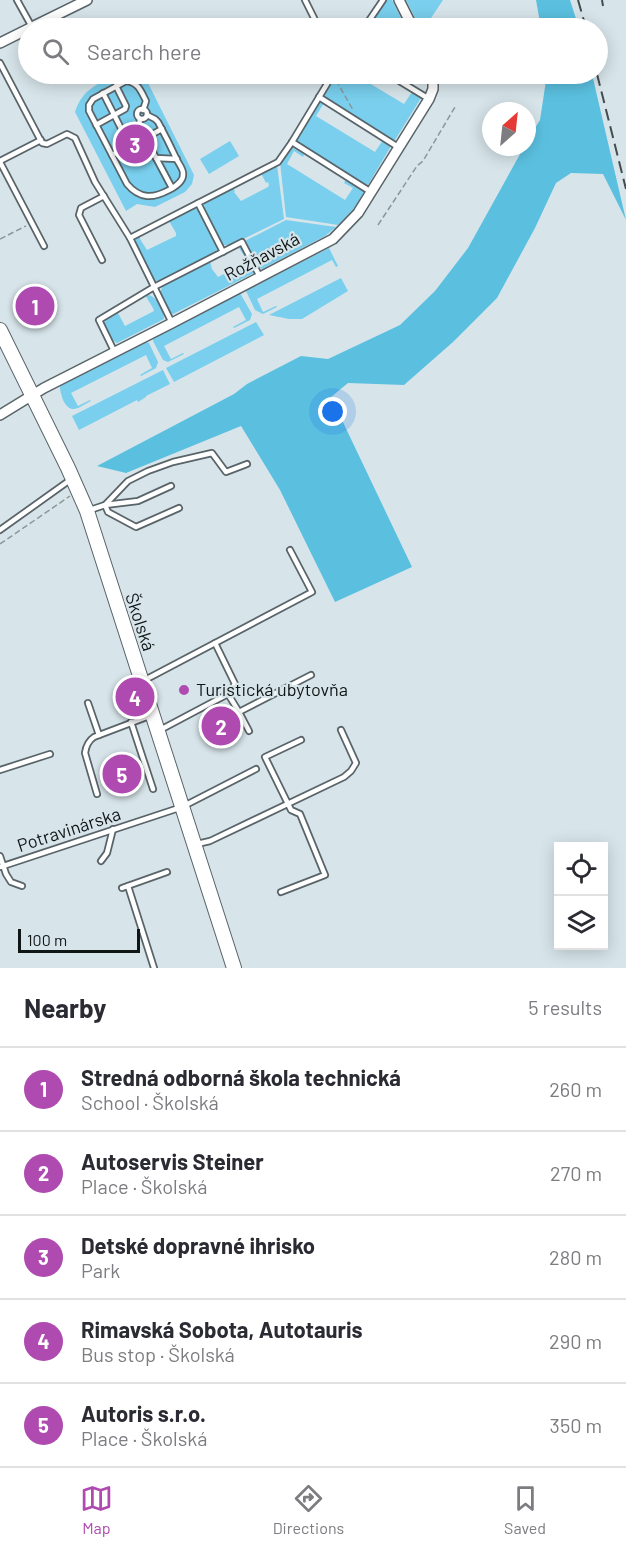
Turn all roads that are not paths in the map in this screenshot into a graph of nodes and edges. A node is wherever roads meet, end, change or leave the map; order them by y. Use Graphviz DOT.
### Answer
graph roads {
  1 [pos="17,0"];
  2 [pos="305,0"];
  3 [pos="383,0"];
  4 [pos="399,0"];
  5 [pos="84,1"];
  6 [pos="25,18"];
  7 [pos="50,18"];
  8 [pos="314,18"];
  9 [pos="371,18"];
  10 [pos="408,18"];
  11 [pos="18,34"];
  12 [pos="0,43"];
  13 [pos="0,63"];
  14 [pos="120,84"];
  15 [pos="135,84"];
  16 [pos="327,84"];
  17 [pos="404,84"];
  18 [pos="433,84"];
  19 [pos="116,86"];
  20 [pos="103,93"];
  21 [pos="319,97"];
  22 [pos="429,99"];
  23 [pos="126,109"];
  24 [pos="144,110"];
  25 [pos="137,112"];
  26 [pos="147,115"];
  27 [pos="114,116"];
  28 [pos="140,119"];
  29 [pos="96,125"];
  30 [pos="162,129"];
  31 [pos="145,138"];
  32 [pos="41,140"];
  33 [pos="292,142"];
  34 [pos="130,146"];
  35 [pos="398,147"];
  36 [pos="112,155"];
  37 [pos="156,158"];
  38 [pos="177,159"];
  39 [pos="0,162"];
  40 [pos="172,188"];
  41 [pos="371,192"];
  42 [pos="104,196"];
  43 [pos="198,203"];
  44 [pos="130,238"];
  45 [pos="44,246"];
  46 [pos="223,252"];
  47 [pos="102,260"];
  48 [pos="260,277"];
  49 [pos="154,287"];
  50 [pos="172,323"];
  51 [pos="0,330"];
  52 [pos="115,352"];
  53 [pos="33,395"];
  54 [pos="0,415"];
  55 [pos="247,464"];
  56 [pos="76,485"];
  57 [pos="171,486"];
  58 [pos="105,505"];
  59 [pos="178,508"];
  60 [pos="87,511"];
  61 [pos="0,530"];
  62 [pos="290,550"];
  63 [pos="215,643"];
  64 [pos="311,675"];
  65 [pos="141,682"];
  66 [pos="228,694"];
  67 [pos="88,703"];
  68 [pos="239,712"];
  69 [pos="152,715"];
  70 [pos="131,722"];
  71 [pos="249,730"];
  72 [pos="341,730"];
  73 [pos="157,732"];
  74 [pos="99,735"];
  75 [pos="301,740"];
  76 [pos="50,754"];
  77 [pos="0,770"];
  78 [pos="256,770"];
  79 [pos="153,789"];
  80 [pos="97,794"];
  81 [pos="288,805"];
  82 [pos="182,807"];
  83 [pos="113,829"];
  84 [pos="195,844"];
  85 [pos="0,856"];
  86 [pos="100,861"];
  87 [pos="2,867"];
  88 [pos="167,872"];
  89 [pos="22,886"];
  90 [pos="281,892"];
  91 [pos="154,968"];
  92 [pos="234,968"];
  1 -- 6 [label="lane"];
  2 -- 8 [label="lane"];
  3 -- 9 [label="lane"];
  4 -- 10 [label="street"];
  5 -- 7 [label="street"];
  11 -- 12 [label="street"];
  13 -- 32 [label="lane"];
  14 -- 19 [label="lane"];
  15 -- 24 [label="lane"];
  16 -- 21 [label="lane"];
  17 -- 22 [label="lane"];
  18 -- 22 [label="street, Rožňavská"];
  19 -- 20 [label="lane"];
  19 -- 23 [label="lane"];
  20 -- 27 [label="lane"];
  20 -- 29 [label="lane"];
  21 -- 33 [label="lane"];
  21 -- 35 [label="lane"];
  22 -- 35 [label="street, Rožňavská"];
  23 -- 25 [label="lane"];
  23 -- 27 [label="lane"];
  24 -- 25 [label="lane"];
  24 -- 26 [label="lane"];
  25 -- 28 [label="lane"];
  26 -- 28 [label="lane"];
  26 -- 30 [label="lane"];
  27 -- 29 [label="lane"];
  27 -- 34 [label="lane"];
  28 -- 31 [label="lane"];
  29 -- 36 [label="lane"];
  30 -- 31 [label="lane"];
  30 -- 38 [label="lane"];
  31 -- 34 [label="lane"];
  31 -- 37 [label="lane"];
  32 -- 39 [label="lane"];
  32 -- 42 [label="lane"];
  33 -- 41 [label="lane"];
  33 -- 43 [label="lane"];
  34 -- 36 [label="lane"];
  35 -- 41 [label="street, Rožňavská"];
  36 -- 40 [label="lane"];
  37 -- 38 [label="lane"];
  37 -- 40 [label="lane"];
  38 -- 40 [label="lane"];
  39 -- 45 [label="lane"];
  41 -- 48 [label="street, Rožňavská"];
  42 -- 44 [label="lane"];
  42 -- 47 [label="lane"];
  43 -- 44 [label="lane"];
  43 -- 46 [label="lane"];
  44 -- 49 [label="lane"];
  46 -- 48 [label="lane"];
  46 -- 49 [label="lane"];
  48 -- 50 [label="street, Rožňavská"];
  49 -- 50 [label="lane"];
  49 -- 52 [label="lane"];
  50 -- 52 [label="street, Rožňavská"];
  51 -- 53 [label="main road, Školská"];
  52 -- 53 [label="street, Rožňavská"];
  53 -- 54 [label="street, Rožňavská"];
  53 -- 56 [label="main road, Školská"];
  55 -- 58 [label="lane"];
  56 -- 60 [label="main road, Školská"];
  56 -- 61 [label="lane"];
  57 -- 58 [label="lane"];
  58 -- 59 [label="lane"];
  58 -- 60 [label="lane"];
  60 -- 65 [label="main road, Školská"];
  62 -- 63 [label="lane"];
  63 -- 65 [label="lane"];
  63 -- 66 [label="lane"];
  64 -- 68 [label="lane"];
  65 -- 69 [label="main road, Školská"];
  66 -- 68 [label="lane"];
  66 -- 73 [label="lane"];
  67 -- 74 [label="lane"];
  68 -- 71 [label="lane"];
  69 -- 70 [label="lane"];
  69 -- 73 [label="main road, Školská"];
  70 -- 74 [label="lane"];
  70 -- 79 [label="lane"];
  72 -- 81 [label="lane"];
  73 -- 82 [label="main road, Školská"];
  74 -- 80 [label="lane"];
  75 -- 81 [label="lane"];
  76 -- 77 [label="lane"];
  78 -- 82 [label="lane, Potravinárska"];
  81 -- 84 [label="lane"];
  81 -- 90 [label="lane"];
  82 -- 83 [label="lane, Potravinárska"];
  82 -- 84 [label="main road, Školská"];
  83 -- 86 [label="lane"];
  83 -- 87 [label="lane, Potravinárska"];
  84 -- 92 [label="main road, Školská"];
  85 -- 87 [label="lane"];
  87 -- 89 [label="lane"];
  88 -- 91 [label="lane"];
}
